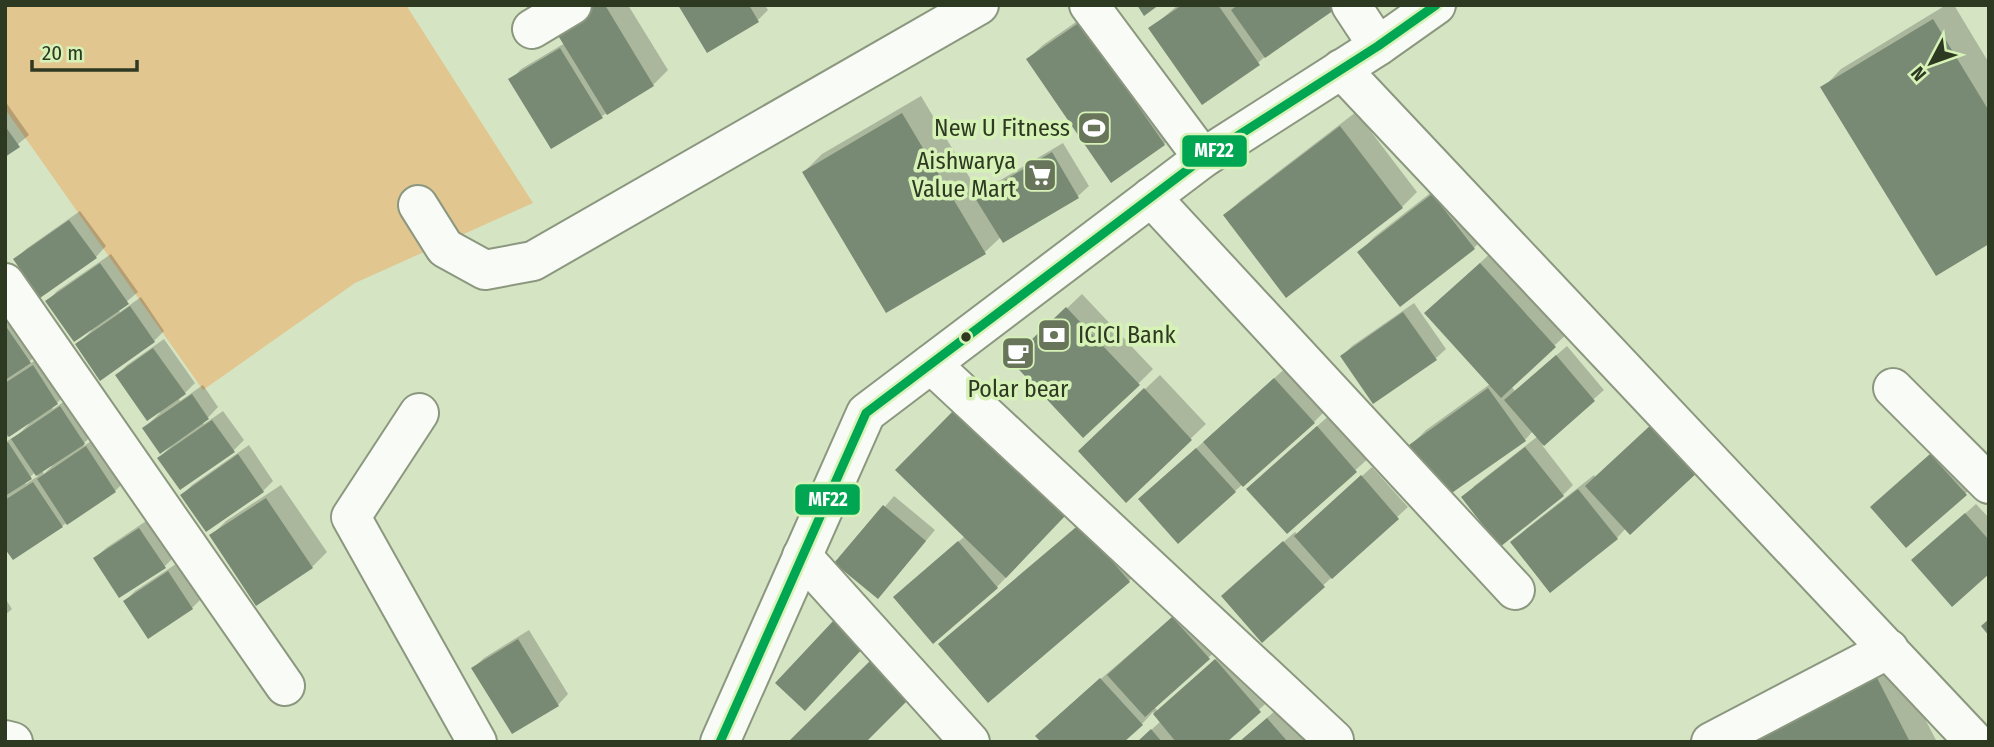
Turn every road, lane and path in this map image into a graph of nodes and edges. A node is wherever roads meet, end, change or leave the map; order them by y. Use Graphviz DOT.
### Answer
graph roads {
  1 [pos="572,5"];
  2 [pos="979,5"];
  3 [pos="1089,5"];
  4 [pos="1351,5"];
  5 [pos="1436,5"];
  6 [pos="532,29"];
  7 [pos="1378,46"];
  8 [pos="1341,69"];
  9 [pos="1203,158"];
  10 [pos="1151,197"];
  11 [pos="418,205"];
  12 [pos="5,283"];
  13 [pos="931,364"];
  14 [pos="1893,388"];
  15 [pos="419,413"];
  16 [pos="1974,448"];
  17 [pos="1989,484"];
  18 [pos="802,556"];
  19 [pos="1515,590"];
  20 [pos="1889,649"];
  21 [pos="285,686"];
  22 [pos="5,740"];
  23 [pos="1334,740"];
  24 [pos="13,742"];
  25 [pos="477,742"];
  26 [pos="720,742"];
  27 [pos="970,742"];
  28 [pos="1711,742"];
  29 [pos="1975,742"];
  1 -- 6 [label="street"];
  2 -- 11 [label="street"];
  3 -- 9 [label="street"];
  4 -- 7 [label="street"];
  5 -- 7 [label="street"];
  7 -- 8 [label="street"];
  8 -- 9 [label="street"];
  8 -- 20 [label="street"];
  9 -- 10 [label="street"];
  10 -- 13 [label="street"];
  10 -- 19 [label="street"];
  12 -- 21 [label="street"];
  13 -- 18 [label="street"];
  13 -- 23 [label="street"];
  14 -- 16 [label="street"];
  15 -- 25 [label="street"];
  16 -- 17 [label="street"];
  18 -- 26 [label="street"];
  18 -- 27 [label="street"];
  20 -- 28 [label="street"];
  20 -- 29 [label="street"];
  22 -- 24 [label="street"];
}
